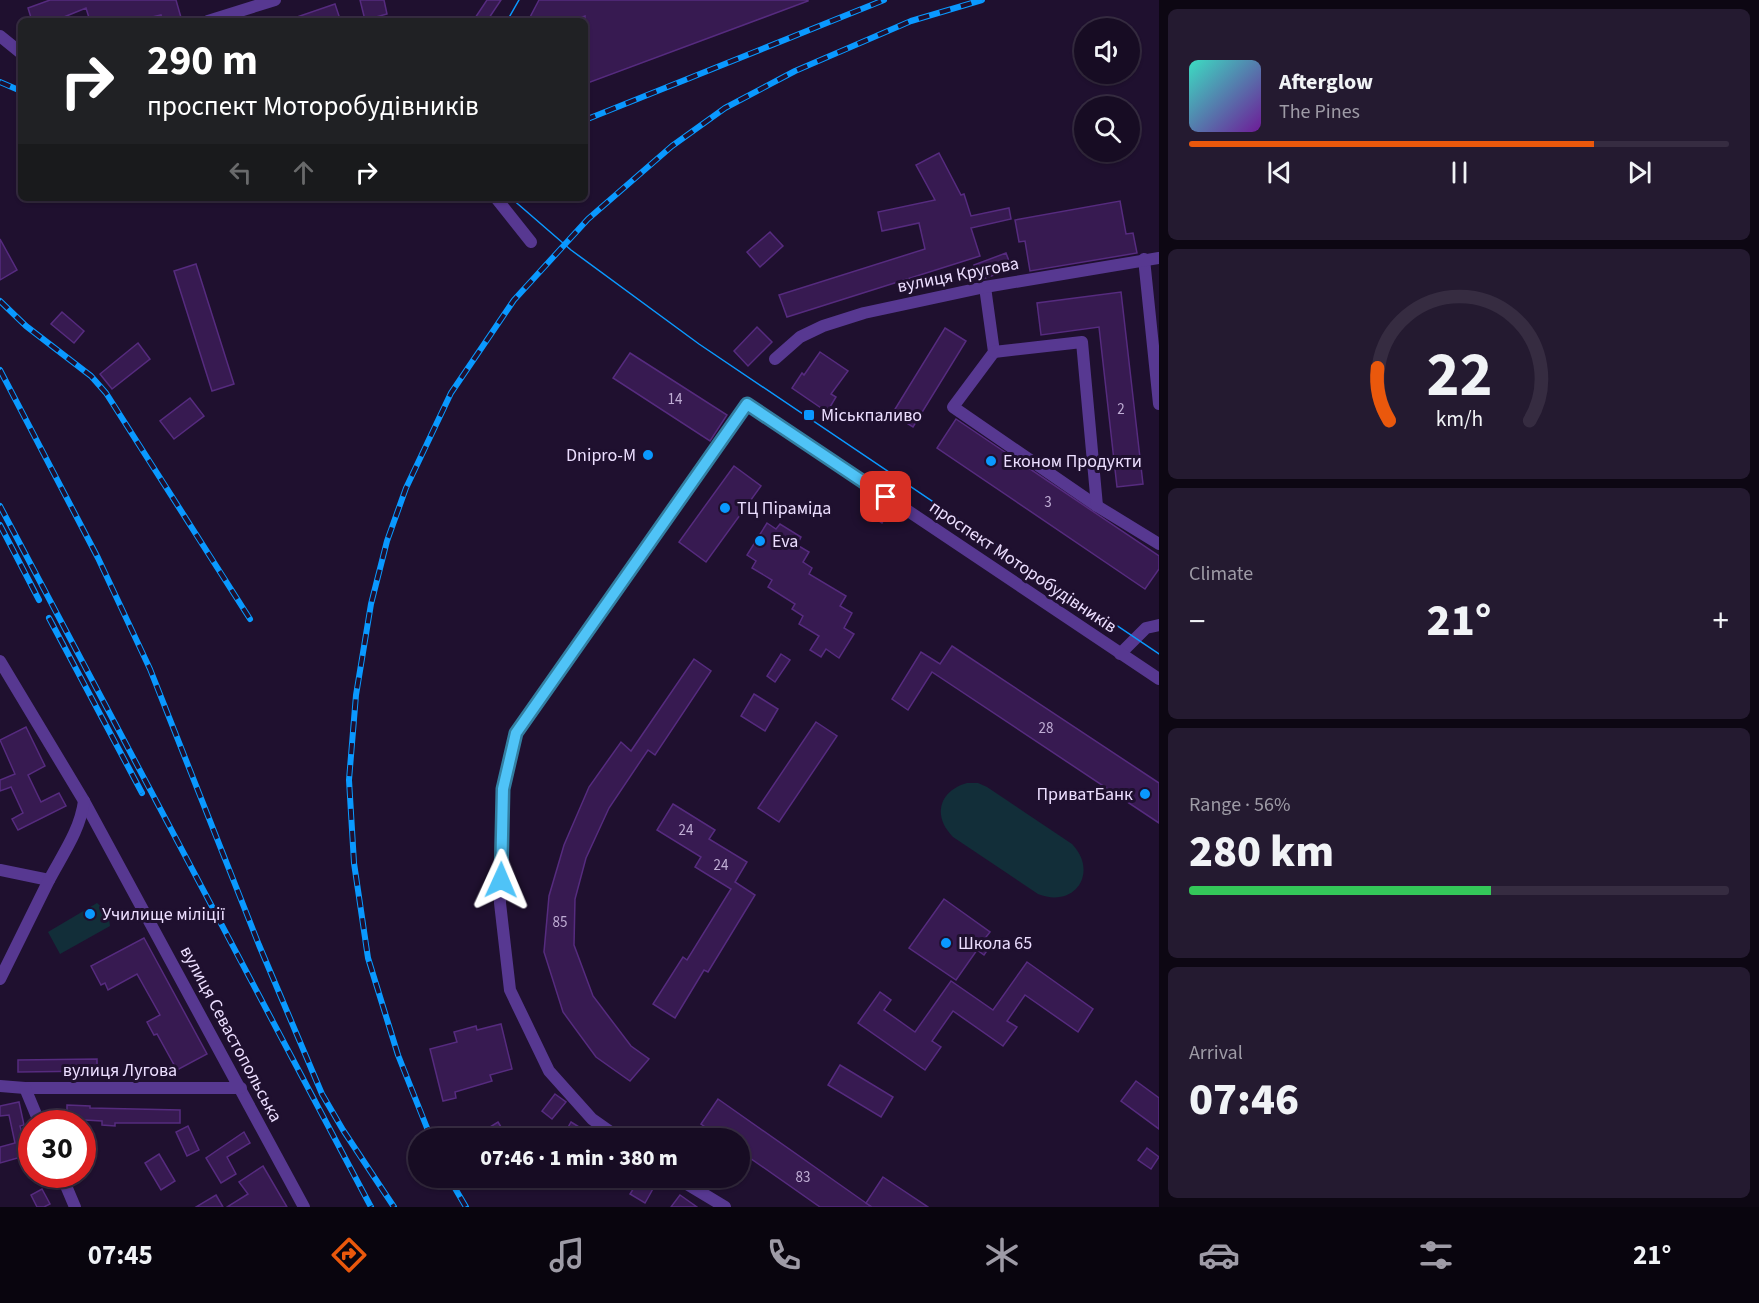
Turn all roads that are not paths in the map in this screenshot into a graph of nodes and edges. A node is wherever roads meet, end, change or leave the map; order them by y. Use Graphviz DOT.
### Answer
graph roads {
  1 [pos="275,0"];
  2 [pos="218,18"];
  3 [pos="0,36"];
  4 [pos="18,51"];
  5 [pos="498,201"];
  6 [pos="531,242"];
  7 [pos="1159,258"];
  8 [pos="1144,259"];
  9 [pos="985,286"];
  10 [pos="994,352"];
  11 [pos="775,359"];
  12 [pos="1159,404"];
  13 [pos="1097,506"];
  14 [pos="1159,544"];
  15 [pos="1159,624"];
  16 [pos="1120,654"];
  17 [pos="0,661"];
  18 [pos="1159,679"];
  19 [pos="84,801"];
  20 [pos="0,870"];
  21 [pos="49,880"];
  22 [pos="3,966"];
  23 [pos="0,979"];
  24 [pos="0,1086"];
  25 [pos="25,1088"];
  26 [pos="241,1089"];
  27 [pos="34,1110"];
  28 [pos="605,1128"];
  29 [pos="67,1188"];
  30 [pos="694,1188"];
  31 [pos="75,1207"];
  32 [pos="304,1207"];
  33 [pos="725,1207"];
  1 -- 2 [label="street"];
  3 -- 4 [label="street"];
  5 -- 6 [label="street"];
  7 -- 8 [label="street, вулиця Кругова"];
  8 -- 9 [label="street, вулиця Кругова"];
  8 -- 12 [label="street"];
  9 -- 10 [label="street"];
  9 -- 11 [label="street, вулиця Кругова"];
  10 -- 13 [label="street"];
  10 -- 13 [label="street"];
  13 -- 14 [label="street"];
  15 -- 16 [label="street"];
  16 -- 18 [label="street, проспект Моторобудівників"];
  16 -- 28 [label="street, проспект Моторобудівників"];
  17 -- 19 [label="street, вулиця Севастопольська"];
  19 -- 21 [label="street"];
  19 -- 26 [label="street, вулиця Севастопольська"];
  20 -- 21 [label="street"];
  21 -- 22 [label="street"];
  22 -- 23 [label="street"];
  24 -- 25 [label="street, вулиця Лугова"];
  25 -- 26 [label="street, вулиця Лугова"];
  25 -- 27 [label="street"];
  26 -- 32 [label="street, вулиця Севастопольська"];
  29 -- 31 [label="street"];
  30 -- 33 [label="street"];
}
